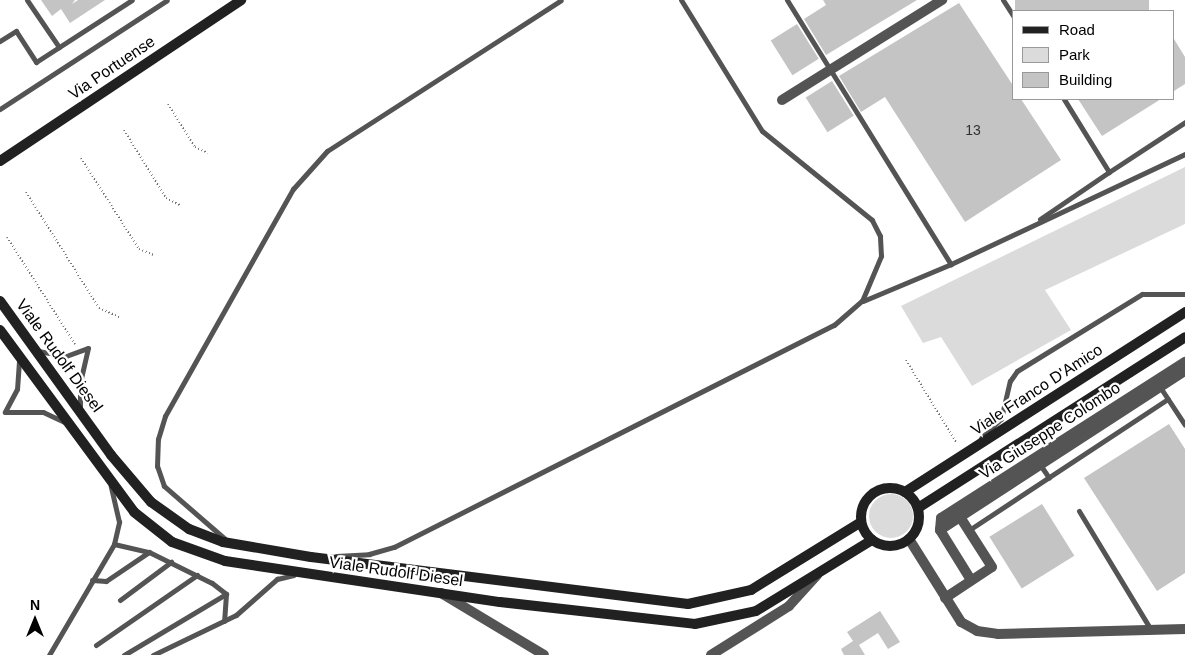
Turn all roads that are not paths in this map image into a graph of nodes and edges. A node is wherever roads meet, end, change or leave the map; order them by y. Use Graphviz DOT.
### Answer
graph roads {
  1 [pos="27,0"];
  2 [pos="132,0"];
  3 [pos="167,0"];
  4 [pos="241,0"];
  5 [pos="553,0"];
  6 [pos="561,0"];
  7 [pos="681,0"];
  8 [pos="787,0"];
  9 [pos="942,0"];
  10 [pos="1003,0"];
  11 [pos="550,7"];
  12 [pos="1012,15"];
  13 [pos="0,41"];
  14 [pos="59,47"];
  15 [pos="782,100"];
  16 [pos="1065,100"];
  17 [pos="0,109"];
  18 [pos="1185,122"];
  19 [pos="1185,154"];
  20 [pos="0,160"];
  21 [pos="1109,172"];
  22 [pos="1028,228"];
  23 [pos="951,264"];
  24 [pos="1185,294"];
  25 [pos="0,301"];
  26 [pos="862,301"];
  27 [pos="1185,312"];
  28 [pos="2,332"];
  29 [pos="1185,337"];
  30 [pos="36,350"];
  31 [pos="1185,362"];
  32 [pos="1185,371"];
  33 [pos="1158,384"];
  34 [pos="1168,399"];
  35 [pos="80,409"];
  36 [pos="2,414"];
  37 [pos="1185,426"];
  38 [pos="76,431"];
  39 [pos="958,460"];
  40 [pos="1041,466"];
  41 [pos="1049,478"];
  42 [pos="110,483"];
  43 [pos="905,492"];
  44 [pos="918,508"];
  45 [pos="1079,511"];
  46 [pos="960,517"];
  47 [pos="861,522"];
  48 [pos="940,530"];
  49 [pos="969,530"];
  50 [pos="872,540"];
  51 [pos="909,540"];
  52 [pos="114,544"];
  53 [pos="231,544"];
  54 [pos="149,552"];
  55 [pos="311,557"];
  56 [pos="171,562"];
  57 [pos="197,575"];
  58 [pos="817,575"];
  59 [pos="318,576"];
  60 [pos="92,580"];
  61 [pos="971,580"];
  62 [pos="440,593"];
  63 [pos="226,594"];
  64 [pos="945,598"];
  65 [pos="120,600"];
  66 [pos="224,621"];
  67 [pos="1185,629"];
  68 [pos="1152,630"];
  69 [pos="96,645"];
  70 [pos="715,654"];
  71 [pos="49,655"];
  72 [pos="124,655"];
  73 [pos="153,655"];
  74 [pos="544,655"];
  1 -- 14 [label="lane"];
  2 -- 14 [label="lane"];
  3 -- 17 [label="lane"];
  4 -- 20 [label="street, Via Portuense"];
  5 -- 11 [label="lane"];
  6 -- 11 [label="lane"];
  7 -- 26 [label="lane"];
  8 -- 23 [label="lane"];
  9 -- 15 [label="street, bridge"];
  10 -- 12 [label="lane"];
  11 -- 53 [label="lane"];
  13 -- 14 [label="lane"];
  16 -- 21 [label="lane"];
  18 -- 21 [label="lane"];
  19 -- 22 [label="lane"];
  21 -- 22 [label="lane"];
  22 -- 23 [label="lane"];
  23 -- 26 [label="lane"];
  24 -- 39 [label="lane"];
  25 -- 30 [label="street, Viale Rudolf Diesel"];
  26 -- 55 [label="lane"];
  27 -- 39 [label="street, Viale Franco D'Amico"];
  28 -- 36 [label="lane"];
  28 -- 38 [label="street, Viale Rudolf Diesel"];
  29 -- 44 [label="street"];
  30 -- 35 [label="street, Viale Rudolf Diesel"];
  30 -- 35 [label="lane"];
  31 -- 33 [label="street, Via Giuseppe Colombo"];
  32 -- 33 [label="street, Via Giuseppe Colombo"];
  33 -- 34 [label="lane"];
  33 -- 40 [label="street, Via Giuseppe Colombo"];
  33 -- 48 [label="street, Via Giuseppe Colombo"];
  34 -- 37 [label="lane"];
  34 -- 41 [label="lane"];
  35 -- 53 [label="street, Viale Rudolf Diesel"];
  36 -- 38 [label="lane"];
  38 -- 42 [label="street, Viale Rudolf Diesel"];
  39 -- 43 [label="street, Viale Franco D'Amico"];
  40 -- 41 [label="lane"];
  40 -- 46 [label="street, Via Giuseppe Colombo"];
  41 -- 49 [label="lane"];
  42 -- 52 [label="lane"];
  42 -- 59 [label="street, Viale Rudolf Diesel"];
  43 -- 44 [label="street"];
  43 -- 47 [label="street"];
  44 -- 51 [label="street"];
  45 -- 68 [label="lane"];
  46 -- 48 [label="street, Via Giuseppe Colombo"];
  46 -- 49 [label="street"];
  47 -- 50 [label="street"];
  47 -- 55 [label="street, Viale Rudolf Diesel"];
  48 -- 61 [label="street"];
  49 -- 61 [label="street"];
  50 -- 51 [label="street"];
  50 -- 58 [label="street, Viale Rudolf Diesel"];
  51 -- 64 [label="street"];
  52 -- 54 [label="lane"];
  52 -- 60 [label="lane"];
  53 -- 55 [label="street, Viale Rudolf Diesel"];
  54 -- 56 [label="lane"];
  54 -- 60 [label="lane"];
  56 -- 57 [label="lane"];
  56 -- 65 [label="lane"];
  57 -- 63 [label="lane"];
  57 -- 69 [label="lane"];
  58 -- 62 [label="street, Viale Rudolf Diesel"];
  58 -- 70 [label="street"];
  59 -- 62 [label="street, Viale Rudolf Diesel"];
  59 -- 66 [label="lane"];
  60 -- 71 [label="lane"];
  61 -- 64 [label="street"];
  62 -- 74 [label="street"];
  63 -- 66 [label="lane"];
  63 -- 72 [label="lane"];
  64 -- 68 [label="street"];
  66 -- 73 [label="lane"];
  67 -- 68 [label="street"];
}
